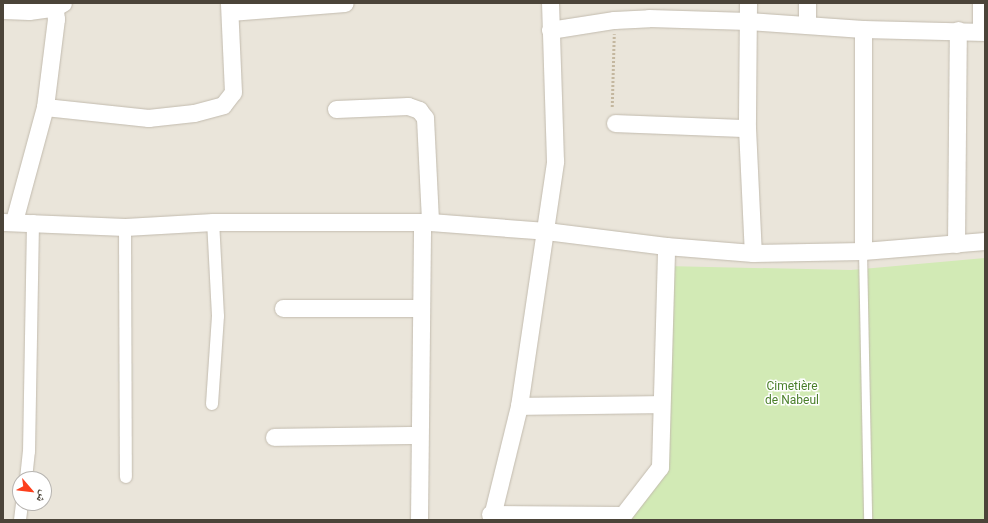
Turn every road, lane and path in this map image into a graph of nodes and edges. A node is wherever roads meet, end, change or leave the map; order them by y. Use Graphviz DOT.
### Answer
graph roads {
  1 [pos="345,3"];
  2 [pos="550,3"];
  3 [pos="748,3"];
  4 [pos="807,3"];
  5 [pos="981,3"];
  6 [pos="58,4"];
  7 [pos="229,8"];
  8 [pos="3,10"];
  9 [pos="649,10"];
  10 [pos="614,20"];
  11 [pos="748,21"];
  12 [pos="806,25"];
  13 [pos="863,29"];
  14 [pos="550,30"];
  15 [pos="958,30"];
  16 [pos="983,31"];
  17 [pos="45,107"];
  18 [pos="336,109"];
  19 [pos="615,123"];
  20 [pos="748,128"];
  21 [pos="9,222"];
  22 [pos="33,222"];
  23 [pos="213,222"];
  24 [pos="426,222"];
  25 [pos="125,227"];
  26 [pos="546,231"];
  27 [pos="985,241"];
  28 [pos="956,244"];
  29 [pos="666,246"];
  30 [pos="863,251"];
  31 [pos="753,253"];
  32 [pos="283,308"];
  33 [pos="421,308"];
  34 [pos="212,404"];
  35 [pos="660,404"];
  36 [pos="519,406"];
  37 [pos="419,435"];
  38 [pos="274,437"];
  39 [pos="27,471"];
  40 [pos="126,477"];
  41 [pos="490,517"];
  42 [pos="620,518"];
  43 [pos="419,520"];
  44 [pos="868,520"];
  1 -- 7 [label="street"];
  2 -- 14 [label="street"];
  3 -- 11 [label="street"];
  4 -- 12 [label="street"];
  5 -- 16 [label="street"];
  6 -- 8 [label="street"];
  6 -- 17 [label="street"];
  7 -- 17 [label="street"];
  9 -- 10 [label="street"];
  9 -- 11 [label="street"];
  10 -- 14 [label="street"];
  10 -- 19 [label="path"];
  11 -- 12 [label="street"];
  11 -- 20 [label="street"];
  12 -- 13 [label="street"];
  13 -- 15 [label="street"];
  13 -- 30 [label="street"];
  14 -- 26 [label="street"];
  15 -- 16 [label="street"];
  15 -- 28 [label="street"];
  17 -- 21 [label="street"];
  18 -- 24 [label="street"];
  19 -- 20 [label="street"];
  20 -- 31 [label="street"];
  21 -- 22 [label="street"];
  22 -- 25 [label="street"];
  22 -- 39 [label="street"];
  23 -- 24 [label="street"];
  23 -- 25 [label="street"];
  23 -- 34 [label="street"];
  24 -- 26 [label="street"];
  24 -- 33 [label="street"];
  25 -- 40 [label="street"];
  26 -- 29 [label="street"];
  26 -- 36 [label="street"];
  27 -- 28 [label="street"];
  28 -- 30 [label="street"];
  29 -- 31 [label="street"];
  29 -- 35 [label="street"];
  30 -- 31 [label="street"];
  30 -- 44 [label="lane"];
  32 -- 33 [label="street"];
  33 -- 37 [label="street"];
  35 -- 36 [label="street"];
  35 -- 42 [label="street"];
  36 -- 41 [label="street"];
  37 -- 38 [label="street"];
  37 -- 43 [label="street"];
  41 -- 42 [label="street"];
}
